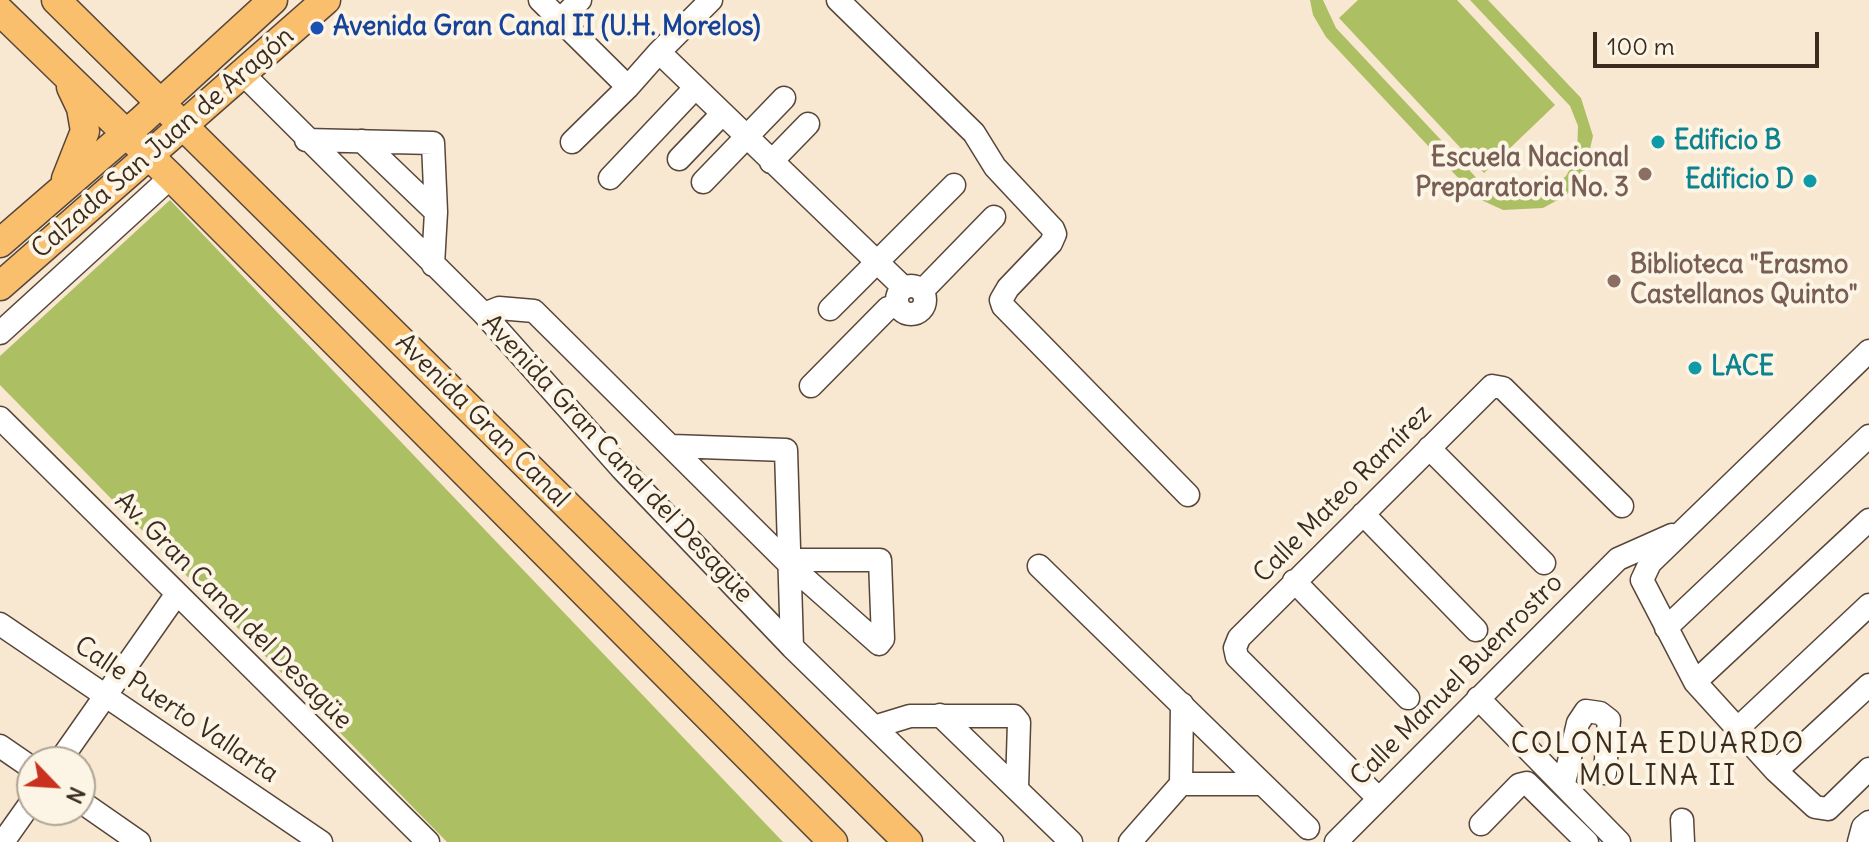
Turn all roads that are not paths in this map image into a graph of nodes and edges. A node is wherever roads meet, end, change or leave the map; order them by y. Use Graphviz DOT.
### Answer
graph roads {
  1 [pos="56,0"];
  2 [pos="246,0"];
  3 [pos="273,0"];
  4 [pos="326,0"];
  5 [pos="540,0"];
  6 [pos="580,0"];
  7 [pos="711,0"];
  8 [pos="838,0"];
  9 [pos="0,11"];
  10 [pos="560,20"];
  11 [pos="237,34"];
  12 [pos="659,52"];
  13 [pos="63,72"];
  14 [pos="243,74"];
  15 [pos="628,87"];
  16 [pos="695,88"];
  17 [pos="784,98"];
  18 [pos="161,103"];
  19 [pos="722,114"];
  20 [pos="808,124"];
  21 [pos="183,125"];
  22 [pos="124,134"];
  23 [pos="748,137"];
  24 [pos="306,140"];
  25 [pos="362,141"];
  26 [pos="572,142"];
  27 [pos="147,156"];
  28 [pos="679,159"];
  29 [pos="771,162"];
  30 [pos="171,177"];
  31 [pos="610,178"];
  32 [pos="703,182"];
  33 [pos="954,185"];
  34 [pos="62,186"];
  35 [pos="436,212"];
  36 [pos="994,217"];
  37 [pos="0,243"];
  38 [pos="875,263"];
  39 [pos="433,265"];
  40 [pos="0,286"];
  41 [pos="908,295"];
  42 [pos="830,309"];
  43 [pos="484,314"];
  44 [pos="0,315"];
  45 [pos="0,333"];
  46 [pos="1865,362"];
  47 [pos="811,386"];
  48 [pos="0,418"];
  49 [pos="1869,436"];
  50 [pos="672,446"];
  51 [pos="1429,448"];
  52 [pos="1188,495"];
  53 [pos="1622,506"];
  54 [pos="1363,514"];
  55 [pos="1869,520"];
  56 [pos="1683,531"];
  57 [pos="1544,563"];
  58 [pos="792,564"];
  59 [pos="1039,566"];
  60 [pos="1294,581"];
  61 [pos="176,595"];
  62 [pos="1869,605"];
  63 [pos="0,624"];
  64 [pos="1666,628"];
  65 [pos="1476,630"];
  66 [pos="792,647"];
  67 [pos="1695,682"];
  68 [pos="1869,685"];
  69 [pos="106,696"];
  70 [pos="1408,698"];
  71 [pos="1478,698"];
  72 [pos="1182,704"];
  73 [pos="940,715"];
  74 [pos="874,727"];
  75 [pos="1737,729"];
  76 [pos="70,746"];
  77 [pos="1869,769"];
  78 [pos="1776,771"];
  79 [pos="1605,773"];
  80 [pos="1564,783"];
  81 [pos="1181,784"];
  82 [pos="1262,784"];
  83 [pos="1017,788"];
  84 [pos="1378,798"];
  85 [pos="96,812"];
  86 [pos="1869,822"];
  87 [pos="16,824"];
  88 [pos="1481,824"];
  89 [pos="1308,828"];
  90 [pos="3,842"];
  91 [pos="139,842"];
  92 [pos="321,842"];
  93 [pos="428,842"];
  94 [pos="833,842"];
  95 [pos="908,842"];
  96 [pos="992,842"];
  97 [pos="1071,842"];
  98 [pos="1130,842"];
  99 [pos="1336,842"];
  100 [pos="1587,842"];
  101 [pos="1619,842"];
  102 [pos="1859,842"];
  1 -- 18 [label="main road, Avenida Gran Canal"];
  2 -- 11 [label="main road"];
  3 -- 11 [label="main road, Calzada San Juan de Aragón"];
  4 -- 14 [label="main road, Calzada San Juan de Aragón"];
  5 -- 10 [label="street"];
  6 -- 10 [label="street"];
  7 -- 12 [label="street"];
  8 -- 52 [label="street"];
  9 -- 13 [label="main road"];
  10 -- 15 [label="street"];
  11 -- 18 [label="main road, Calzada San Juan de Aragón"];
  12 -- 15 [label="street"];
  12 -- 16 [label="street"];
  13 -- 22 [label="main road"];
  13 -- 34 [label="main road"];
  14 -- 21 [label="main road, Calzada San Juan de Aragón"];
  14 -- 24 [label="street, Avenida Gran Canal del Desagüe"];
  15 -- 26 [label="street"];
  16 -- 19 [label="street"];
  16 -- 31 [label="street"];
  17 -- 23 [label="street"];
  18 -- 21 [label="main road, Avenida Gran Canal"];
  18 -- 22 [label="main road, Calzada San Juan de Aragón"];
  19 -- 23 [label="street"];
  19 -- 28 [label="street"];
  20 -- 29 [label="street"];
  21 -- 27 [label="main road, Calzada San Juan de Aragón"];
  21 -- 95 [label="main road, Avenida Gran Canal"];
  22 -- 27 [label="main road"];
  22 -- 34 [label="main road, Calzada San Juan de Aragón"];
  23 -- 29 [label="street"];
  23 -- 32 [label="street"];
  24 -- 25 [label="street"];
  24 -- 39 [label="street, Avenida Gran Canal del Desagüe"];
  25 -- 35 [label="street"];
  25 -- 35 [label="street"];
  27 -- 30 [label="main road"];
  27 -- 40 [label="main road, Calzada San Juan de Aragón"];
  27 -- 44 [label="street"];
  29 -- 38 [label="street"];
  30 -- 45 [label="street"];
  30 -- 94 [label="main road"];
  33 -- 38 [label="street"];
  34 -- 37 [label="main road, Calzada San Juan de Aragón"];
  35 -- 39 [label="street"];
  36 -- 41 [label="street"];
  38 -- 41 [label="street"];
  38 -- 42 [label="street"];
  39 -- 43 [label="street, Avenida Gran Canal del Desagüe"];
  41 -- 47 [label="street"];
  43 -- 50 [label="street"];
  43 -- 66 [label="street, Avenida Gran Canal del Desagüe"];
  46 -- 56 [label="street"];
  48 -- 61 [label="street, Av. Gran Canal del Desagüe"];
  49 -- 64 [label="street"];
  50 -- 58 [label="street"];
  50 -- 58 [label="street"];
  51 -- 53 [label="street, Calle Mateo Ramírez"];
  51 -- 54 [label="street, Calle Mateo Ramírez"];
  51 -- 57 [label="street"];
  54 -- 60 [label="street, Calle Mateo Ramírez"];
  54 -- 65 [label="street"];
  55 -- 67 [label="street"];
  56 -- 64 [label="street"];
  56 -- 71 [label="street, Calle Manuel Buenrostro"];
  58 -- 58 [label="street"];
  58 -- 66 [label="street"];
  59 -- 72 [label="street"];
  60 -- 70 [label="street"];
  60 -- 84 [label="street, Calle Mateo Ramírez"];
  61 -- 69 [label="street"];
  61 -- 93 [label="street, Av. Gran Canal del Desagüe"];
  62 -- 75 [label="street"];
  63 -- 69 [label="street, Calle Puerto Vallarta"];
  64 -- 67 [label="street"];
  66 -- 74 [label="street, Avenida Gran Canal del Desagüe"];
  67 -- 75 [label="street"];
  68 -- 78 [label="street"];
  69 -- 76 [label="street"];
  69 -- 92 [label="street, Calle Puerto Vallarta"];
  71 -- 80 [label="street"];
  71 -- 84 [label="street, Calle Manuel Buenrostro"];
  72 -- 81 [label="street"];
  72 -- 82 [label="street"];
  73 -- 74 [label="street"];
  73 -- 83 [label="street"];
  73 -- 83 [label="street"];
  74 -- 96 [label="street, Avenida Gran Canal del Desagüe"];
  75 -- 78 [label="street"];
  77 -- 78 [label="street"];
  79 -- 80 [label="street"];
  80 -- 101 [label="street"];
  81 -- 82 [label="street"];
  81 -- 98 [label="street"];
  82 -- 89 [label="street"];
  83 -- 97 [label="street"];
  84 -- 99 [label="street, Calle Manuel Buenrostro"];
  85 -- 91 [label="street"];
  86 -- 102 [label="street"];
  87 -- 90 [label="street"];
  88 -- 100 [label="street"];
}
